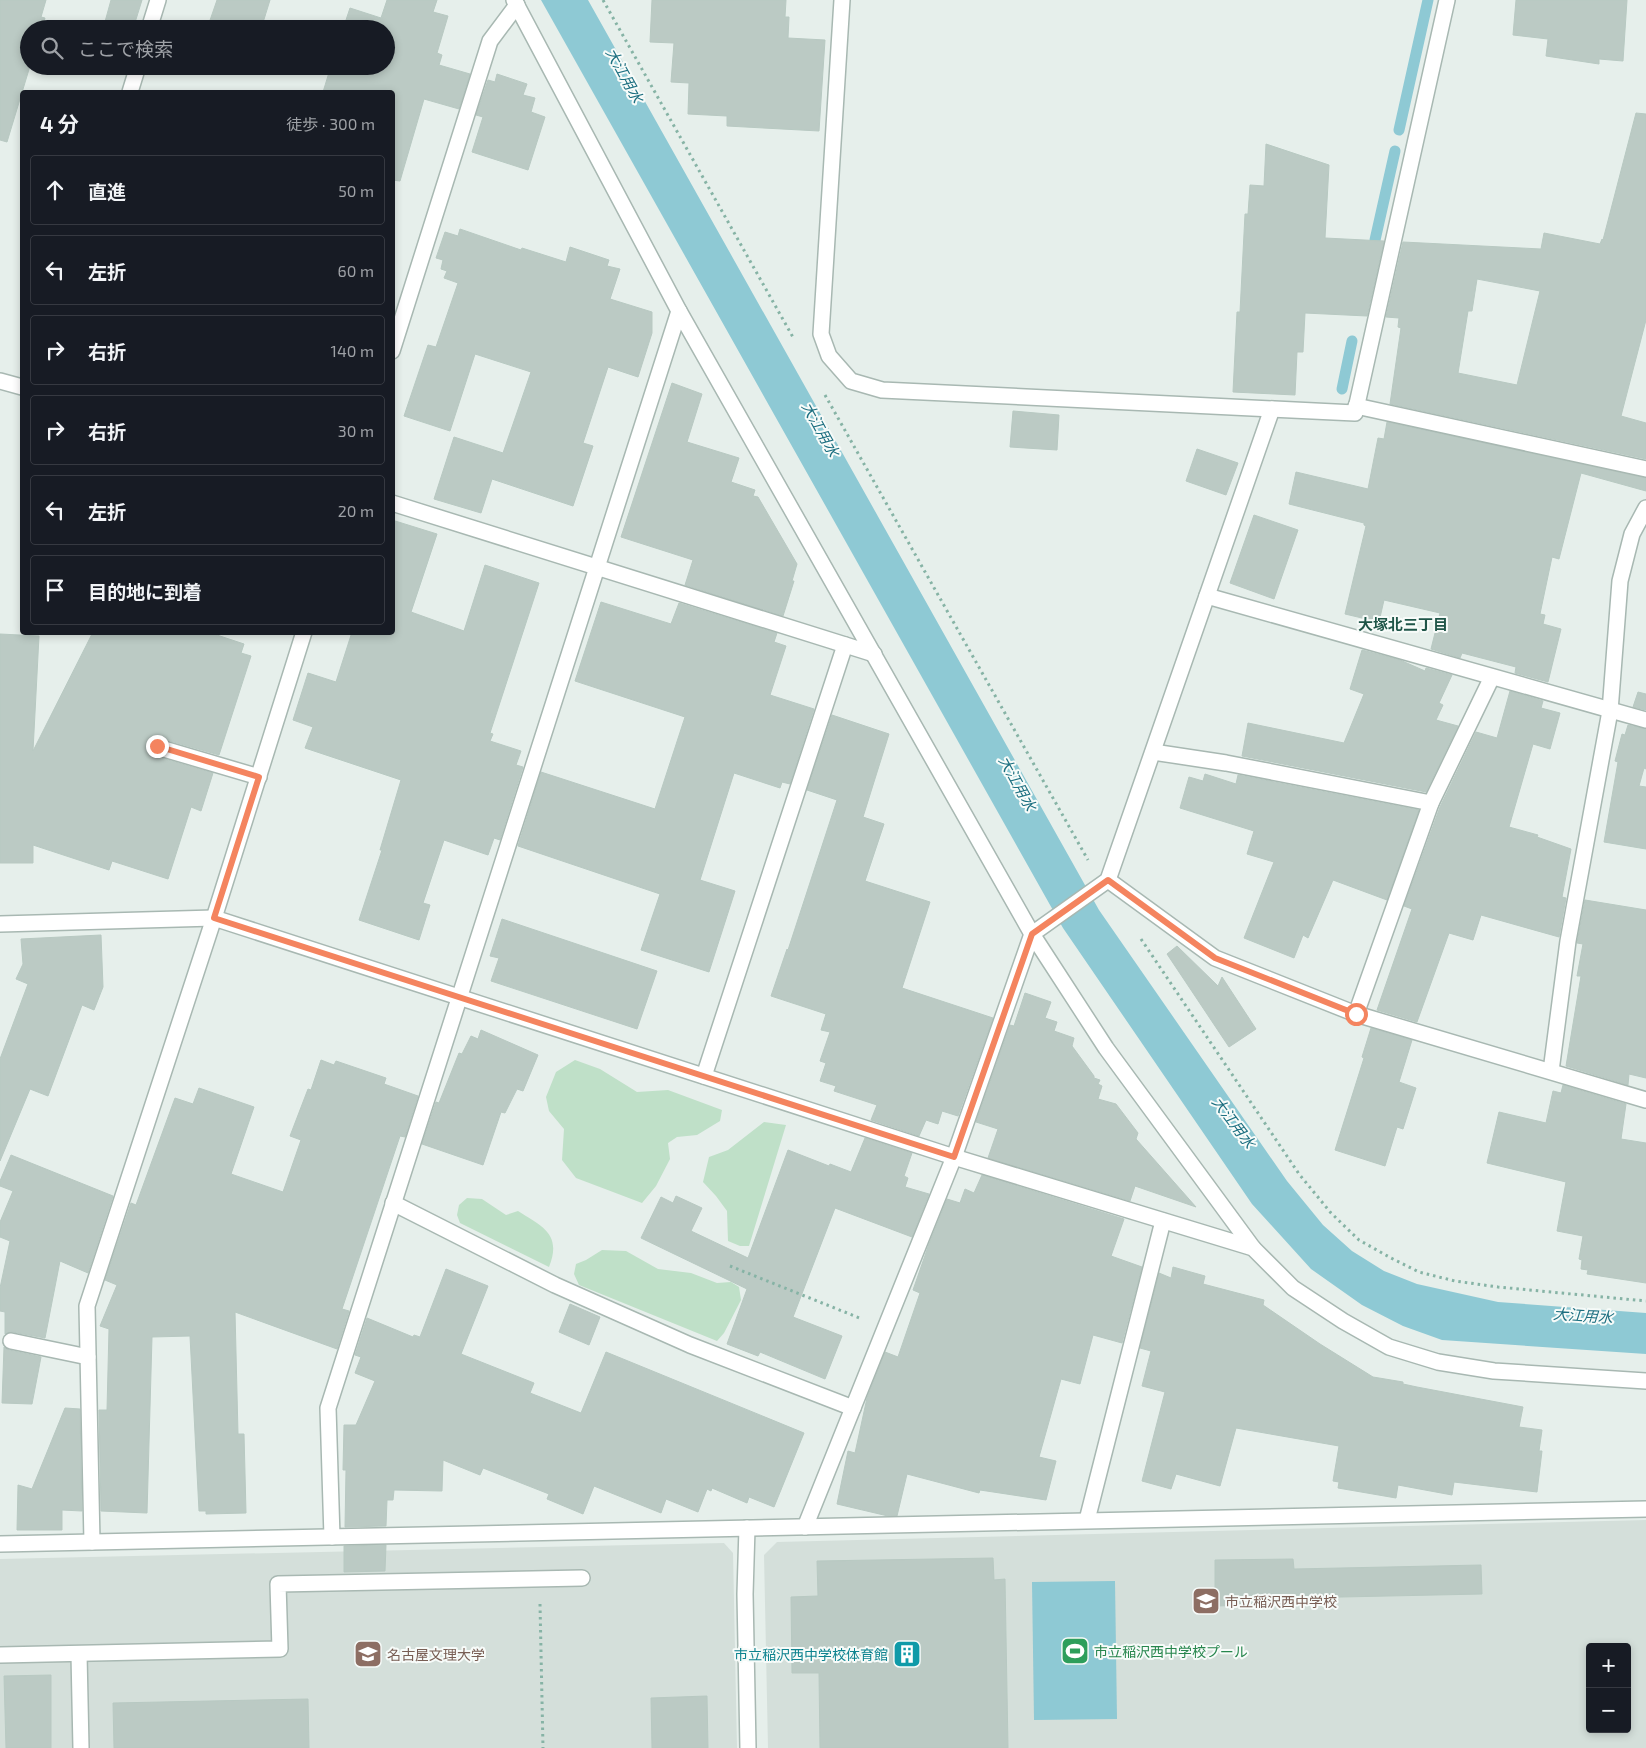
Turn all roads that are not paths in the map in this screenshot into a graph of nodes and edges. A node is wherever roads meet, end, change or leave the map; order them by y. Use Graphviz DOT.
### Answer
graph roads {
  1 [pos="158,0"];
  2 [pos="842,0"];
  3 [pos="1447,0"];
  4 [pos="516,2"];
  5 [pos="152,20"];
  6 [pos="135,75"];
  7 [pos="131,90"];
  8 [pos="679,311"];
  9 [pos="395,342"];
  10 [pos="0,381"];
  11 [pos="20,386"];
  12 [pos="1356,406"];
  13 [pos="1272,409"];
  14 [pos="1646,469"];
  15 [pos="395,504"];
  16 [pos="1646,508"];
  17 [pos="598,567"];
  18 [pos="1207,596"];
  19 [pos="303,635"];
  20 [pos="845,645"];
  21 [pos="874,654"];
  22 [pos="1492,677"];
  23 [pos="1610,711"];
  24 [pos="1646,720"];
  25 [pos="157,746"];
  26 [pos="1153,752"];
  27 [pos="259,777"];
  28 [pos="1431,804"];
  29 [pos="1103,884"];
  30 [pos="214,918"];
  31 [pos="0,924"];
  32 [pos="1032,934"];
  33 [pos="459,997"];
  34 [pos="1356,1014"];
  35 [pos="1551,1071"];
  36 [pos="704,1076"];
  37 [pos="1646,1100"];
  38 [pos="954,1157"];
  39 [pos="394,1203"];
  40 [pos="1163,1221"];
  41 [pos="1253,1248"];
  42 [pos="11,1342"];
  43 [pos="88,1357"];
  44 [pos="1646,1381"];
  45 [pos="853,1408"];
  46 [pos="1646,1508"];
  47 [pos="1087,1520"];
  48 [pos="805,1527"];
  49 [pos="747,1528"];
  50 [pos="332,1537"];
  51 [pos="92,1542"];
  52 [pos="0,1544"];
  53 [pos="582,1578"];
  54 [pos="79,1654"];
  55 [pos="0,1655"];
  56 [pos="81,1748"];
  57 [pos="748,1748"];
  1 -- 5 [label="street"];
  2 -- 13 [label="street"];
  3 -- 12 [label="street"];
  4 -- 8 [label="street"];
  4 -- 9 [label="street"];
  6 -- 7 [label="street"];
  8 -- 17 [label="street"];
  8 -- 21 [label="street"];
  10 -- 11 [label="street"];
  12 -- 13 [label="street"];
  12 -- 14 [label="street"];
  13 -- 18 [label="street"];
  15 -- 17 [label="street"];
  16 -- 23 [label="street"];
  17 -- 20 [label="street"];
  17 -- 33 [label="street"];
  18 -- 22 [label="street"];
  18 -- 26 [label="street"];
  19 -- 27 [label="street"];
  20 -- 21 [label="street"];
  20 -- 36 [label="street"];
  21 -- 32 [label="street"];
  22 -- 23 [label="street"];
  22 -- 28 [label="street"];
  23 -- 24 [label="street"];
  23 -- 35 [label="street"];
  25 -- 27 [label="street"];
  26 -- 28 [label="street"];
  26 -- 29 [label="street"];
  27 -- 30 [label="street"];
  28 -- 34 [label="street"];
  29 -- 32 [label="street"];
  29 -- 34 [label="street"];
  30 -- 31 [label="street"];
  30 -- 33 [label="street"];
  30 -- 43 [label="street"];
  32 -- 38 [label="street"];
  32 -- 41 [label="street"];
  33 -- 36 [label="street"];
  33 -- 39 [label="street"];
  34 -- 35 [label="street"];
  35 -- 37 [label="street"];
  36 -- 38 [label="street"];
  38 -- 40 [label="street"];
  38 -- 45 [label="street"];
  39 -- 45 [label="street"];
  39 -- 50 [label="street"];
  40 -- 41 [label="street"];
  40 -- 47 [label="street"];
  41 -- 44 [label="street"];
  42 -- 43 [label="street"];
  43 -- 51 [label="street"];
  45 -- 48 [label="street"];
  46 -- 47 [label="street"];
  47 -- 48 [label="street"];
  48 -- 49 [label="street"];
  49 -- 50 [label="street"];
  49 -- 57 [label="street"];
  50 -- 51 [label="street"];
  51 -- 52 [label="street"];
  53 -- 54 [label="street"];
  54 -- 55 [label="street"];
  54 -- 56 [label="street"];
}
